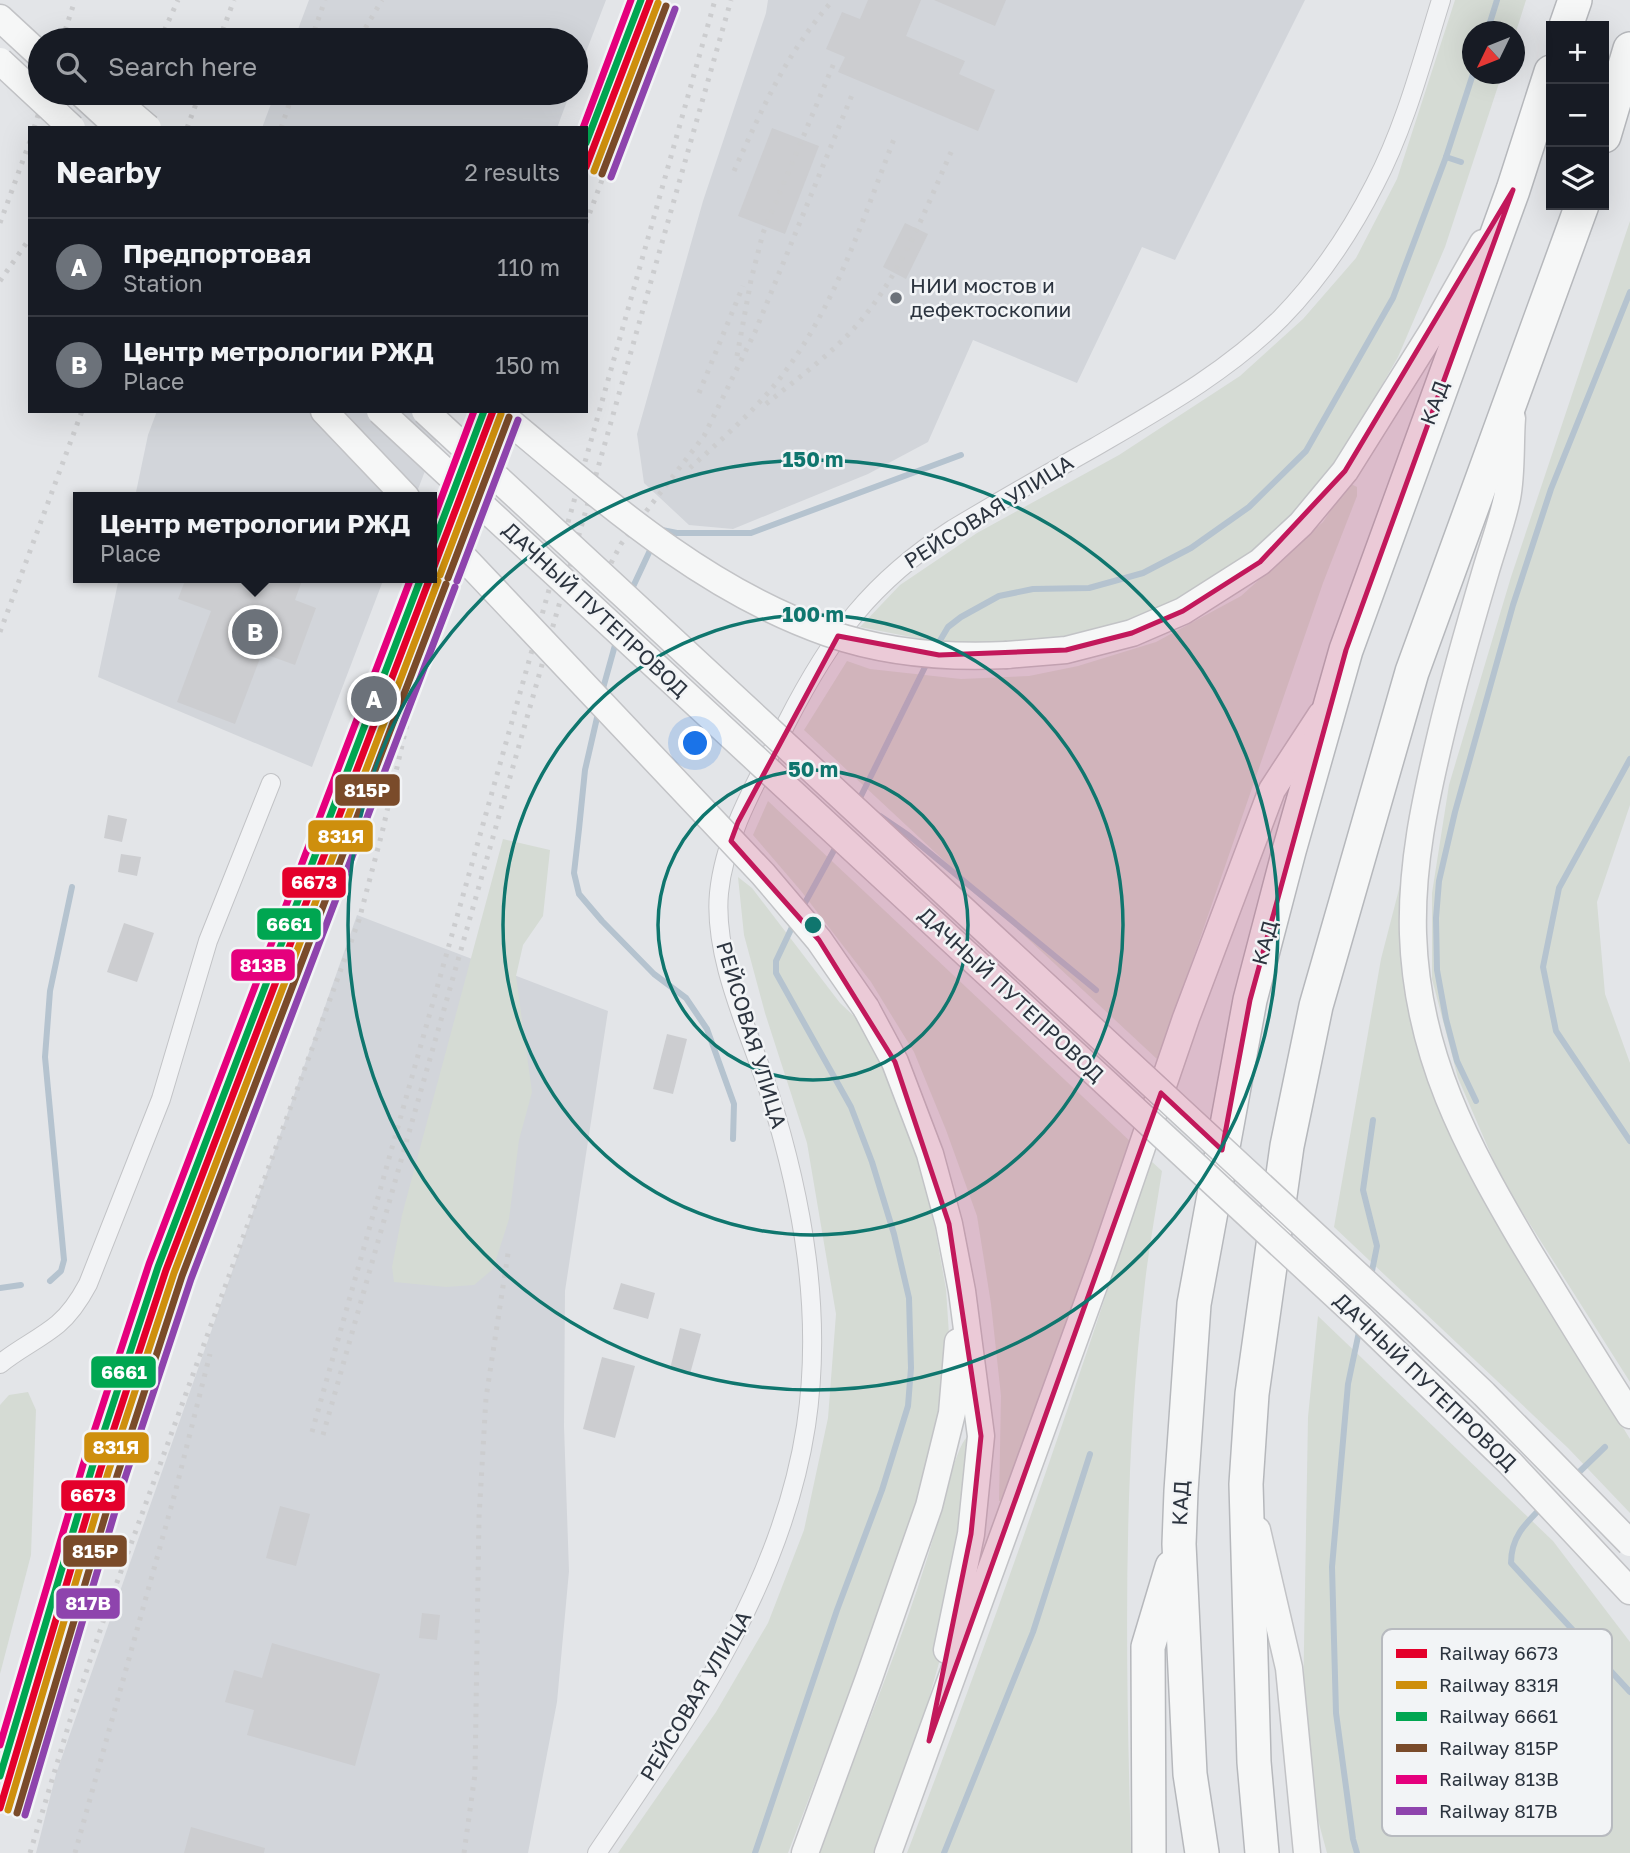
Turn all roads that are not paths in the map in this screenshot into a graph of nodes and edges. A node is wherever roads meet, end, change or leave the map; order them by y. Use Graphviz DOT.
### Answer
graph roads {
  1 [pos="1441,0"];
  2 [pos="1575,0"];
  3 [pos="0,16"];
  4 [pos="1568,21"];
  5 [pos="28,31"];
  6 [pos="28,43"];
  7 [pos="1630,49"];
  8 [pos="0,61"];
  9 [pos="0,76"];
  10 [pos="1547,84"];
  11 [pos="28,87"];
  12 [pos="47,105"];
  13 [pos="94,105"];
  14 [pos="121,105"];
  15 [pos="1609,119"];
  16 [pos="45,126"];
  17 [pos="70,126"];
  18 [pos="117,126"];
  19 [pos="146,126"];
  20 [pos="1513,190"];
  21 [pos="1580,210"];
  22 [pos="1513,398"];
  23 [pos="326,413"];
  24 [pos="382,413"];
  25 [pos="427,413"];
  26 [pos="499,413"];
  27 [pos="401,492"];
  28 [pos="437,529"];
  29 [pos="1332,697"];
  30 [pos="271,783"];
  31 [pos="962,1291"];
  32 [pos="0,1364"];
  33 [pos="1630,1415"];
  34 [pos="1246,1484"];
  35 [pos="1553,1508"];
  36 [pos="1630,1543"];
  37 [pos="1179,1545"];
  38 [pos="1630,1591"];
  39 [pos="1630,1605"];
  40 [pos="929,1741"];
  41 [pos="597,1853"];
  42 [pos="805,1853"];
  43 [pos="888,1853"];
  44 [pos="1149,1853"];
  45 [pos="1202,1853"];
  46 [pos="1262,1853"];
  47 [pos="1307,1853"];
  1 -- 41 [label="street, РЕЙСОВАЯ УЛИЦА"];
  2 -- 4 [label="highway"];
  3 -- 5 [label="main road"];
  3 -- 6 [label="main road"];
  7 -- 15 [label="highway"];
  8 -- 11 [label="main road, bridge"];
  9 -- 16 [label="main road"];
  10 -- 20 [label="highway, КАД"];
  12 -- 17 [label="main road, bridge"];
  13 -- 18 [label="main road, bridge"];
  14 -- 19 [label="main road, bridge"];
  20 -- 26 [label="main road, bridge"];
  20 -- 29 [label="highway, КАД"];
  21 -- 22 [label="highway"];
  22 -- 33 [label="main road"];
  22 -- 34 [label="highway"];
  23 -- 27 [label="main road"];
  24 -- 35 [label="main road, ДАЧНЫЙ ПУТЕПРОВОД, bridge"];
  25 -- 36 [label="main road, ДАЧНЫЙ ПУТЕПРОВОД, bridge"];
  28 -- 31 [label="main road, bridge"];
  29 -- 37 [label="highway, КАД"];
  29 -- 40 [label="main road"];
  30 -- 32 [label="street"];
  31 -- 40 [label="main road"];
  31 -- 42 [label="main road"];
  34 -- 46 [label="highway"];
  34 -- 47 [label="main road"];
  35 -- 38 [label="main road, ДАЧНЫЙ ПУТЕПРОВОД"];
  35 -- 39 [label="main road"];
  37 -- 44 [label="highway"];
  37 -- 45 [label="highway, КАД"];
  40 -- 43 [label="main road"];
}
